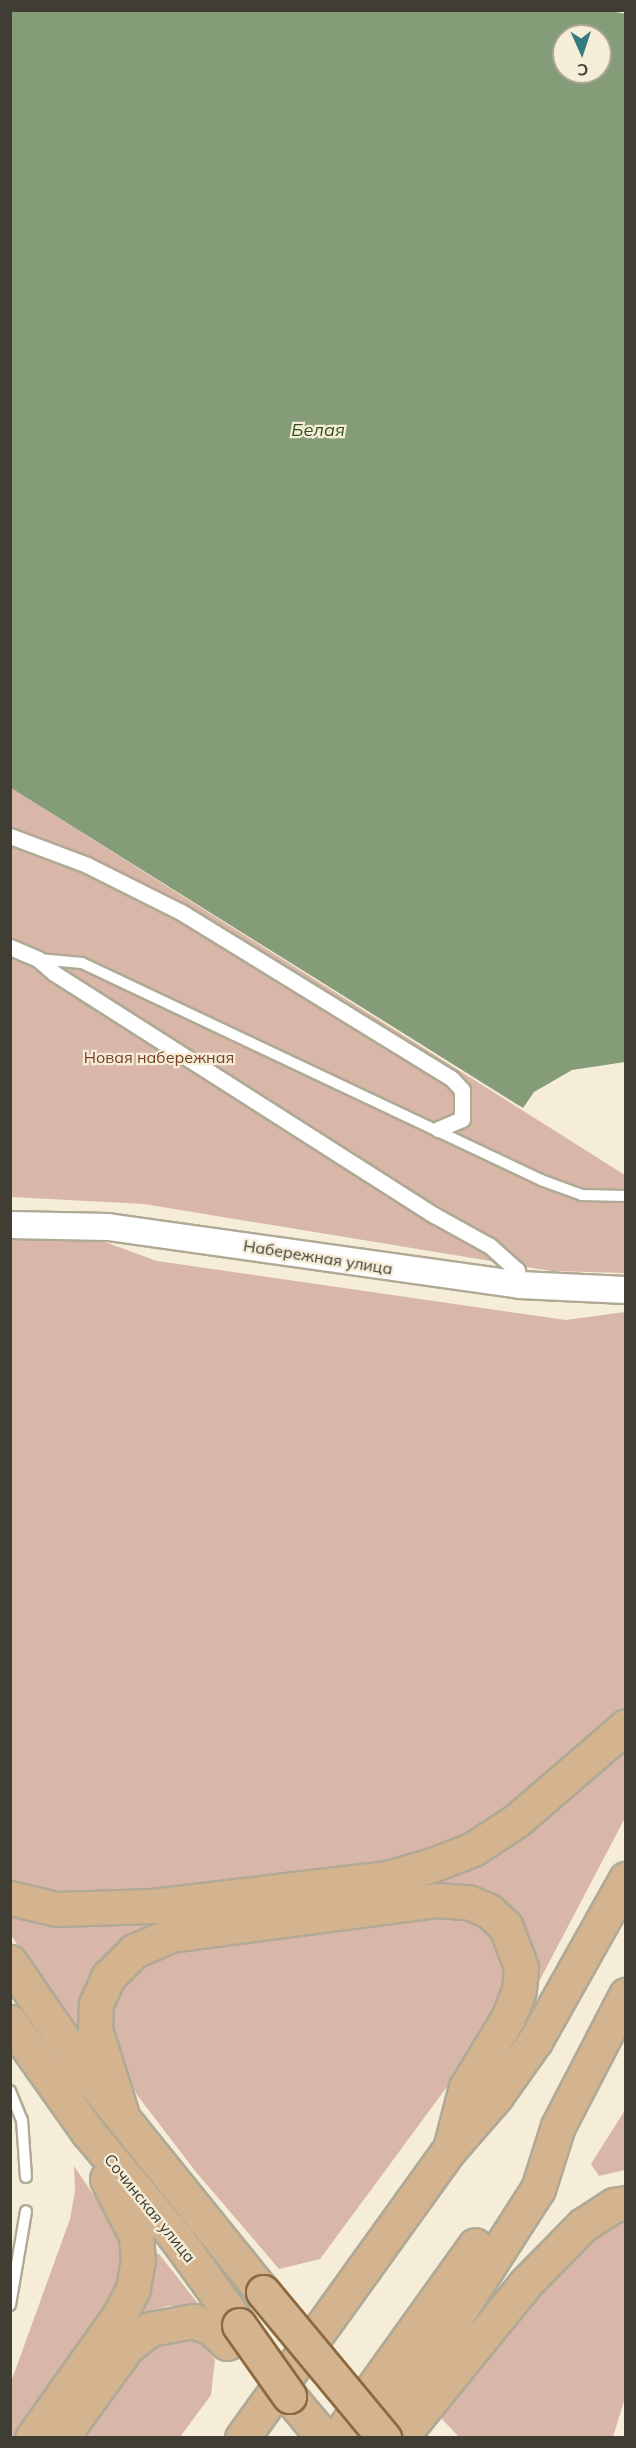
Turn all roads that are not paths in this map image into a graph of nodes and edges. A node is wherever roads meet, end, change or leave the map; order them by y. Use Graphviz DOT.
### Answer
graph roads {
  1 [pos="10,836"];
  2 [pos="10,947"];
  3 [pos="38,959"];
  4 [pos="438,1129"];
  5 [pos="626,1196"];
  6 [pos="10,1225"];
  7 [pos="520,1285"];
  8 [pos="626,1290"];
  9 [pos="626,1726"];
  10 [pos="626,1879"];
  11 [pos="10,1898"];
  12 [pos="10,1962"];
  13 [pos="626,1995"];
  14 [pos="10,2022"];
  15 [pos="626,2037"];
  16 [pos="10,2091"];
  17 [pos="121,2112"];
  18 [pos="558,2126"];
  19 [pos="88,2132"];
  20 [pos="450,2149"];
  21 [pos="26,2177"];
  22 [pos="626,2203"];
  23 [pos="26,2211"];
  24 [pos="10,2305"];
  25 [pos="233,2334"];
  26 [pos="32,2438"];
  27 [pos="61,2438"];
  28 [pos="242,2438"];
  29 [pos="324,2438"];
  30 [pos="337,2438"];
  31 [pos="378,2438"];
  32 [pos="384,2438"];
  33 [pos="400,2438"];
  1 -- 4 [label="street"];
  2 -- 3 [label="street"];
  3 -- 4 [label="lane"];
  3 -- 7 [label="street"];
  4 -- 5 [label="lane"];
  6 -- 7 [label="street, Набережная улица"];
  7 -- 8 [label="street, Набережная улица"];
  9 -- 11 [label="main road"];
  10 -- 20 [label="main road"];
  12 -- 17 [label="main road"];
  13 -- 18 [label="main road"];
  14 -- 19 [label="main road, Сочинская улица"];
  15 -- 18 [label="main road"];
  16 -- 21 [label="lane"];
  17 -- 20 [label="main road"];
  17 -- 32 [label="main road, bridge"];
  18 -- 30 [label="main road"];
  18 -- 31 [label="main road"];
  19 -- 25 [label="main road, Сочинская улица"];
  19 -- 26 [label="main road"];
  20 -- 28 [label="main road"];
  22 -- 33 [label="main road"];
  23 -- 24 [label="lane"];
  25 -- 27 [label="main road"];
  25 -- 29 [label="main road, Сочинская улица, bridge"];
}
